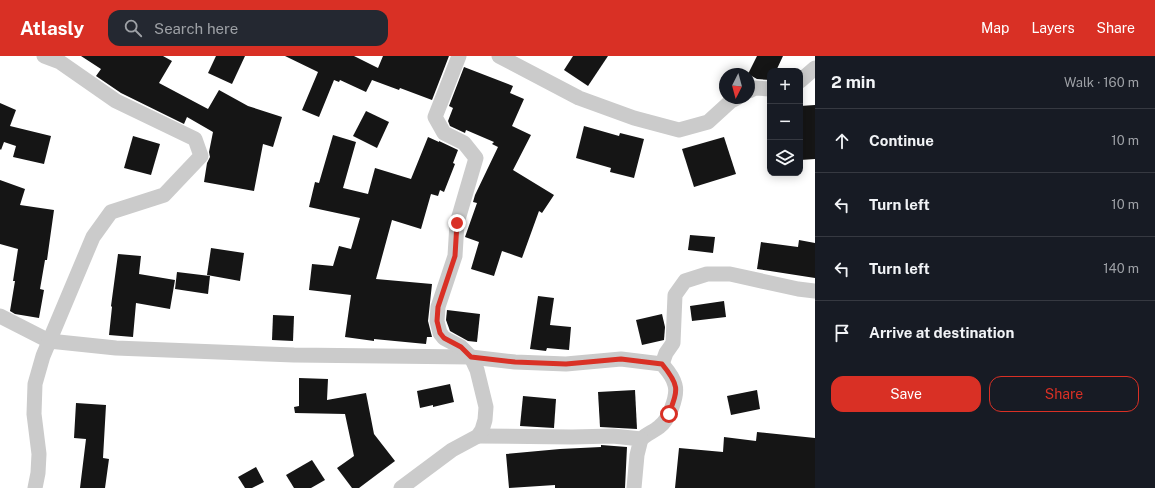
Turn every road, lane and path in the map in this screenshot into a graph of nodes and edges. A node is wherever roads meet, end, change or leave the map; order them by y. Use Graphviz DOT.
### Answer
graph roads {
  1 [pos="44,56"];
  2 [pos="459,56"];
  3 [pos="499,56"];
  4 [pos="815,68"];
  5 [pos="803,78"];
  6 [pos="755,88"];
  7 [pos="767,89"];
  8 [pos="728,104"];
  9 [pos="815,290"];
  10 [pos="0,316"];
  11 [pos="49,341"];
  12 [pos="471,357"];
  13 [pos="662,364"];
  14 [pos="478,436"];
  15 [pos="641,438"];
  16 [pos="35,488"];
  17 [pos="401,488"];
  18 [pos="634,488"];
  1 -- 11 [label="street"];
  2 -- 12 [label="street"];
  3 -- 8 [label="street"];
  4 -- 5 [label="street"];
  6 -- 7 [label="street"];
  9 -- 13 [label="street"];
  10 -- 11 [label="street"];
  11 -- 12 [label="street"];
  11 -- 16 [label="street"];
  12 -- 13 [label="street"];
  12 -- 14 [label="street"];
  13 -- 15 [label="street"];
  14 -- 15 [label="street"];
  14 -- 17 [label="street"];
  15 -- 18 [label="street"];
}
